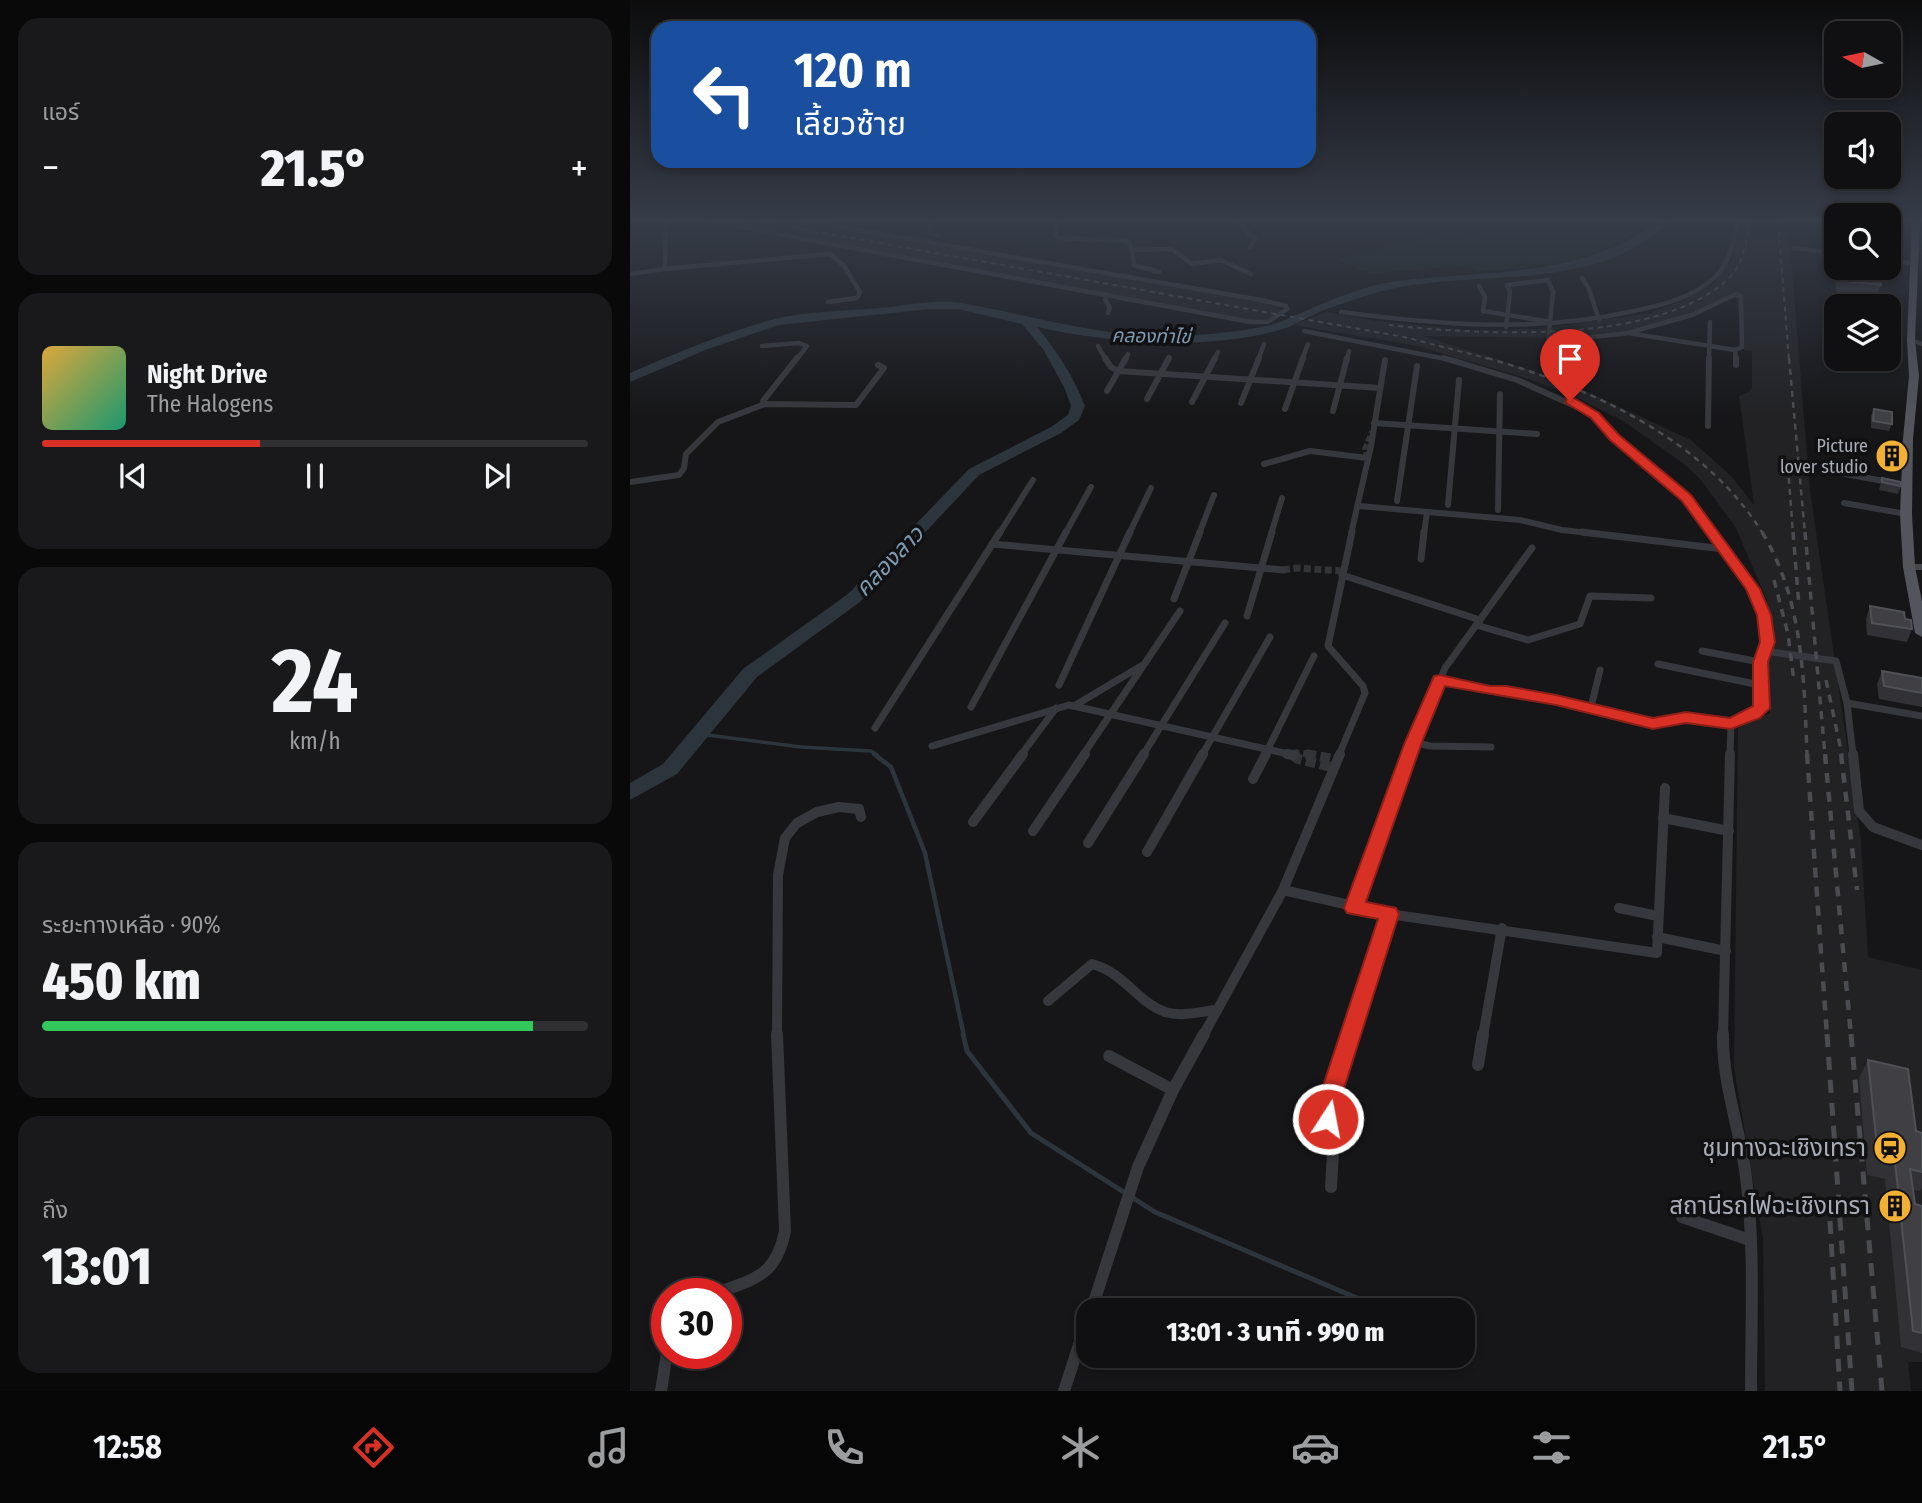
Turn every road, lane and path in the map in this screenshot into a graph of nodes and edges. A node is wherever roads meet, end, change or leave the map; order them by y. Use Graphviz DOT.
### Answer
graph roads {
  1 [pos="856,286"];
  2 [pos="1059,286"];
  3 [pos="1181,286"];
  4 [pos="1479,286"];
  5 [pos="1507,286"];
  6 [pos="1550,286"];
  7 [pos="1587,286"];
  8 [pos="1702,286"];
  9 [pos="1916,286"];
  10 [pos="1108,295"];
  11 [pos="828,302"];
  12 [pos="1341,312"];
  13 [pos="1108,313"];
  14 [pos="1508,315"];
  15 [pos="1599,320"];
  16 [pos="1710,322"];
  17 [pos="1550,324"];
  18 [pos="1506,327"];
  19 [pos="1304,331"];
  20 [pos="1627,333"];
  21 [pos="1548,342"];
  22 [pos="1917,342"];
  23 [pos="1264,344"];
  24 [pos="1308,344"];
  25 [pos="762,346"];
  26 [pos="1098,346"];
  27 [pos="1709,347"];
  28 [pos="1735,350"];
  29 [pos="1349,351"];
  30 [pos="1560,351"];
  31 [pos="1217,352"];
  32 [pos="1128,354"];
  33 [pos="1170,357"];
  34 [pos="1385,360"];
  35 [pos="878,365"];
  36 [pos="1736,365"];
  37 [pos="1417,366"];
  38 [pos="1118,371"];
  39 [pos="1161,374"];
  40 [pos="1205,377"];
  41 [pos="1251,380"];
  42 [pos="1459,380"];
  43 [pos="1295,383"];
  44 [pos="1340,386"];
  45 [pos="1380,388"];
  46 [pos="1107,391"];
  47 [pos="1500,394"];
  48 [pos="1147,399"];
  49 [pos="1192,402"];
  50 [pos="1241,403"];
  51 [pos="765,404"];
  52 [pos="1285,409"];
  53 [pos="1334,411"];
  54 [pos="1374,423"];
  55 [pos="1407,425"];
  56 [pos="1707,426"];
  57 [pos="1454,428"];
  58 [pos="1500,431"];
  59 [pos="1536,434"];
  60 [pos="1367,458"];
  61 [pos="1264,464"];
  62 [pos="1834,472"];
  63 [pos="1033,480"];
  64 [pos="630,482"];
  65 [pos="1906,485"];
  66 [pos="1091,486"];
  67 [pos="1151,488"];
  68 [pos="1214,495"];
  69 [pos="1282,498"];
  70 [pos="1397,501"];
  71 [pos="1844,503"];
  72 [pos="1448,505"];
  73 [pos="1359,506"];
  74 [pos="1498,510"];
  75 [pos="1427,512"];
  76 [pos="1906,514"];
  77 [pos="992,544"];
  78 [pos="1532,548"];
  79 [pos="1723,549"];
  80 [pos="1056,550"];
  81 [pos="1119,555"];
  82 [pos="1421,559"];
  83 [pos="1188,561"];
  84 [pos="1261,568"];
  85 [pos="1283,570"];
  86 [pos="1916,570"];
  87 [pos="1342,575"];
  88 [pos="1651,598"];
  89 [pos="1174,599"];
  90 [pos="1180,611"];
  91 [pos="1247,616"];
  92 [pos="1478,622"];
  93 [pos="1225,623"];
  94 [pos="1922,633"];
  95 [pos="1269,638"];
  96 [pos="1702,651"];
  97 [pos="1764,651"];
  98 [pos="1314,656"];
  99 [pos="1760,662"];
  100 [pos="1144,664"];
  101 [pos="1658,664"];
  102 [pos="1600,670"];
  103 [pos="1440,680"];
  104 [pos="1059,685"];
  105 [pos="1760,685"];
  106 [pos="1847,704"];
  107 [pos="1057,706"];
  108 [pos="1074,706"];
  109 [pos="971,707"];
  110 [pos="1591,707"];
  111 [pos="1110,715"];
  112 [pos="1922,716"];
  113 [pos="1731,724"];
  114 [pos="1160,727"];
  115 [pos="875,728"];
  116 [pos="1212,738"];
  117 [pos="1413,742"];
  118 [pos="932,746"];
  119 [pos="1492,747"];
  120 [pos="1267,750"];
  121 [pos="1293,755"];
  122 [pos="1253,779"];
  123 [pos="1665,788"];
  124 [pos="862,817"];
  125 [pos="1663,818"];
  126 [pos="973,822"];
  127 [pos="1033,831"];
  128 [pos="1728,831"];
  129 [pos="1088,843"];
  130 [pos="1922,845"];
  131 [pos="1147,852"];
  132 [pos="1283,890"];
  133 [pos="1354,908"];
  134 [pos="1619,908"];
  135 [pos="1389,914"];
  136 [pos="1658,916"];
  137 [pos="1502,928"];
  138 [pos="1657,937"];
  139 [pos="1726,951"];
  140 [pos="1048,1001"];
  141 [pos="1215,1010"];
  142 [pos="1110,1056"];
  143 [pos="1478,1065"];
  144 [pos="1173,1090"];
  145 [pos="1331,1187"];
  146 [pos="1682,1217"];
  147 [pos="1751,1240"];
  148 [pos="742,1283"];
  149 [pos="1095,1298"];
  150 [pos="1076,1356"];
  151 [pos="664,1369"];
  152 [pos="661,1391"];
  153 [pos="1064,1391"];
  154 [pos="1751,1391"];
  1 -- 11 [label="street"];
  2 -- 10 [label="street"];
  3 -- 10 [label="street"];
  4 -- 14 [label="street"];
  5 -- 14 [label="street"];
  6 -- 17 [label="street"];
  7 -- 15 [label="street"];
  8 -- 15 [label="street"];
  9 -- 22 [label="main road"];
  10 -- 13 [label="street"];
  12 -- 18 [label="street"];
  14 -- 17 [label="street"];
  14 -- 18 [label="street"];
  15 -- 17 [label="street"];
  16 -- 27 [label="street"];
  17 -- 18 [label="street"];
  17 -- 21 [label="street"];
  19 -- 79 [label="street"];
  20 -- 21 [label="street"];
  20 -- 27 [label="street"];
  20 -- 28 [label="street"];
  21 -- 30 [label="street"];
  22 -- 65 [label="main road"];
  23 -- 41 [label="street"];
  24 -- 43 [label="street"];
  25 -- 51 [label="street"];
  26 -- 38 [label="street"];
  27 -- 28 [label="street"];
  27 -- 56 [label="street"];
  28 -- 36 [label="street"];
  29 -- 44 [label="street"];
  31 -- 40 [label="street"];
  32 -- 38 [label="street"];
  33 -- 39 [label="street"];
  34 -- 45 [label="street"];
  35 -- 51 [label="street"];
  37 -- 55 [label="street"];
  38 -- 39 [label="street"];
  38 -- 46 [label="street"];
  39 -- 40 [label="street"];
  39 -- 48 [label="street"];
  40 -- 41 [label="street"];
  40 -- 49 [label="street"];
  41 -- 43 [label="street"];
  41 -- 50 [label="street"];
  42 -- 57 [label="street"];
  43 -- 44 [label="street"];
  43 -- 52 [label="street"];
  44 -- 45 [label="street"];
  44 -- 53 [label="street"];
  45 -- 54 [label="street"];
  47 -- 58 [label="street"];
  51 -- 64 [label="street"];
  54 -- 55 [label="street"];
  54 -- 60 [label="street"];
  55 -- 57 [label="street"];
  55 -- 70 [label="street"];
  57 -- 58 [label="street"];
  57 -- 72 [label="street"];
  58 -- 59 [label="street"];
  58 -- 74 [label="street"];
  60 -- 61 [label="street"];
  60 -- 73 [label="street"];
  62 -- 65 [label="street"];
  63 -- 77 [label="street"];
  65 -- 76 [label="main road"];
  66 -- 80 [label="street"];
  67 -- 81 [label="street"];
  68 -- 83 [label="street"];
  69 -- 84 [label="street"];
  71 -- 76 [label="street"];
  73 -- 75 [label="street"];
  73 -- 87 [label="street"];
  75 -- 79 [label="street"];
  75 -- 82 [label="street"];
  76 -- 86 [label="main road"];
  77 -- 80 [label="street"];
  77 -- 115 [label="street"];
  78 -- 92 [label="street"];
  79 -- 97 [label="street"];
  80 -- 81 [label="street"];
  80 -- 109 [label="street"];
  81 -- 83 [label="street"];
  81 -- 104 [label="street"];
  83 -- 84 [label="street"];
  83 -- 89 [label="street"];
  84 -- 85 [label="street"];
  84 -- 91 [label="street"];
  86 -- 94 [label="main road"];
  87 -- 92 [label="street"];
  87 -- 132 [label="street"];
  88 -- 92 [label="street"];
  90 -- 100 [label="street"];
  92 -- 103 [label="street"];
  93 -- 114 [label="street"];
  95 -- 116 [label="street"];
  96 -- 99 [label="street"];
  97 -- 99 [label="street"];
  97 -- 106 [label="street"];
  98 -- 120 [label="street"];
  99 -- 105 [label="street"];
  100 -- 108 [label="street"];
  100 -- 111 [label="street"];
  101 -- 105 [label="street"];
  102 -- 110 [label="street"];
  103 -- 110 [label="street"];
  103 -- 117 [label="street"];
  105 -- 113 [label="street"];
  106 -- 112 [label="street"];
  106 -- 130 [label="street"];
  107 -- 108 [label="street"];
  107 -- 118 [label="street"];
  107 -- 126 [label="street"];
  108 -- 111 [label="street"];
  110 -- 113 [label="street"];
  111 -- 114 [label="street"];
  111 -- 127 [label="street"];
  113 -- 128 [label="street"];
  114 -- 116 [label="street"];
  114 -- 129 [label="street"];
  116 -- 120 [label="street"];
  116 -- 131 [label="street"];
  117 -- 119 [label="street"];
  117 -- 133 [label="street"];
  120 -- 121 [label="street"];
  120 -- 122 [label="street"];
  123 -- 125 [label="street"];
  124 -- 148 [label="street"];
  125 -- 128 [label="street"];
  125 -- 136 [label="street"];
  128 -- 139 [label="street"];
  132 -- 133 [label="street"];
  132 -- 141 [label="street"];
  133 -- 135 [label="street"];
  134 -- 136 [label="street"];
  135 -- 137 [label="street"];
  135 -- 145 [label="street"];
  136 -- 138 [label="street"];
  137 -- 138 [label="street"];
  137 -- 143 [label="street"];
  138 -- 139 [label="street"];
  139 -- 147 [label="street"];
  140 -- 141 [label="street"];
  141 -- 144 [label="street"];
  142 -- 144 [label="street"];
  144 -- 149 [label="street"];
  146 -- 147 [label="street"];
  147 -- 154 [label="street"];
  150 -- 153 [label="street"];
  151 -- 152 [label="street"];
}
